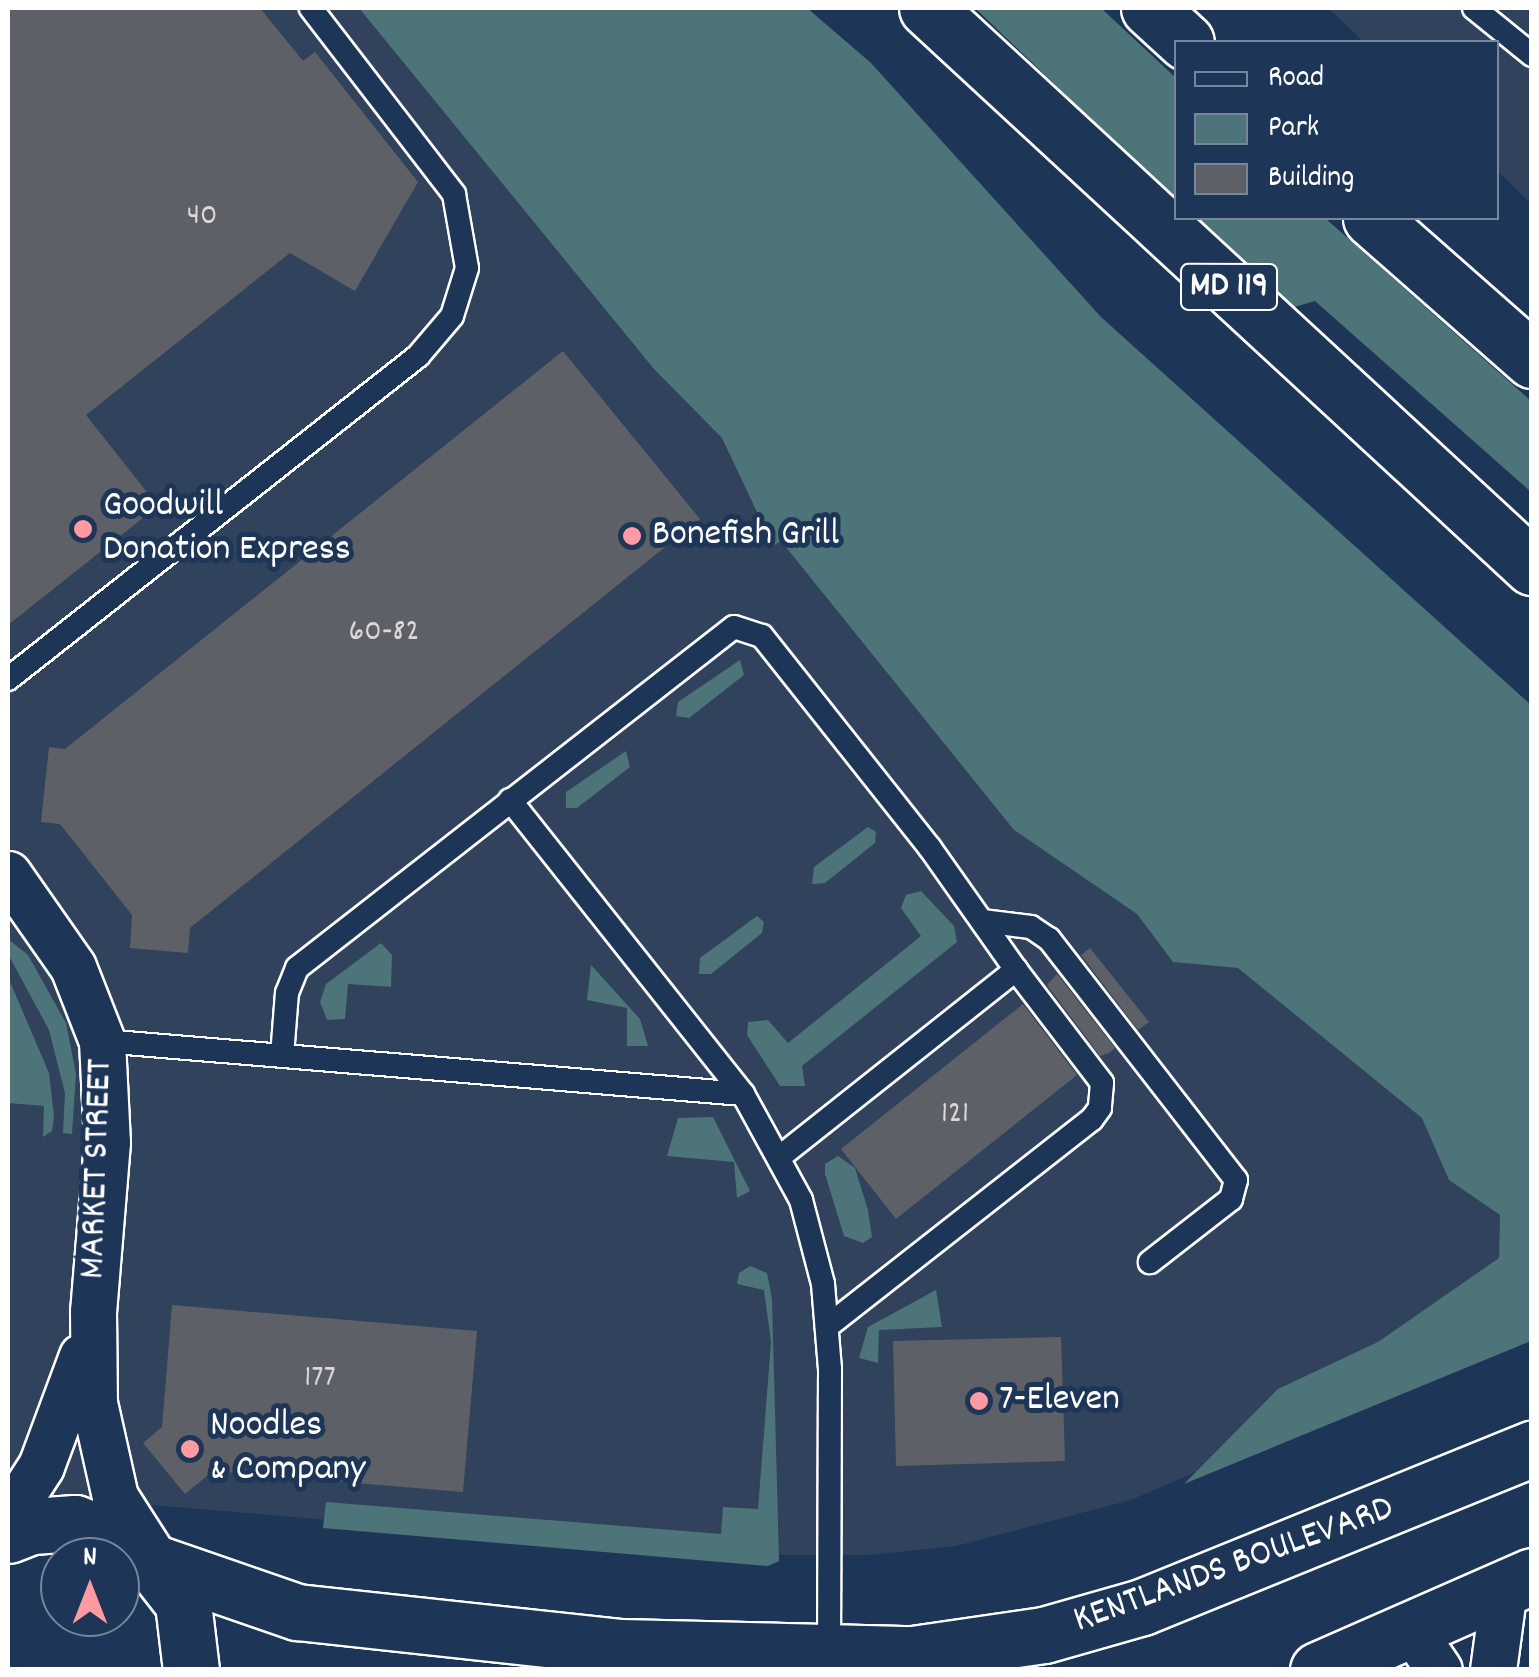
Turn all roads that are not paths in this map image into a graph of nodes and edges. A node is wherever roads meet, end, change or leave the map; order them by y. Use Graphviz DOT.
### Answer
graph roads {
  1 [pos="311,8"];
  2 [pos="927,8"];
  3 [pos="1149,8"];
  4 [pos="1474,8"];
  5 [pos="1184,40"];
  6 [pos="1532,56"];
  7 [pos="1374,220"];
  8 [pos="1532,360"];
  9 [pos="1532,567"];
  10 [pos="8,680"];
  11 [pos="510,800"];
  12 [pos="8,874"];
  13 [pos="982,921"];
  14 [pos="1016,970"];
  15 [pos="102,1041"];
  16 [pos="282,1056"];
  17 [pos="743,1094"];
  18 [pos="781,1156"];
  19 [pos="1150,1262"];
  20 [pos="93,1311"];
  21 [pos="827,1328"];
  22 [pos="1532,1449"];
  23 [pos="8,1517"];
  24 [pos="8,1536"];
  25 [pos="158,1564"];
  26 [pos="1518,1583"];
  27 [pos="1425,1650"];
  28 [pos="828,1662"];
  29 [pos="191,1670"];
  30 [pos="1318,1670"];
  31 [pos="1493,1670"];
  1 -- 10 [label="lane"];
  2 -- 9 [label="street, MD 119"];
  3 -- 5 [label="street"];
  4 -- 6 [label="lane"];
  7 -- 8 [label="street"];
  11 -- 13 [label="lane"];
  11 -- 16 [label="lane"];
  11 -- 17 [label="lane"];
  12 -- 15 [label="street, MARKET STREET"];
  13 -- 14 [label="lane"];
  13 -- 19 [label="lane"];
  14 -- 18 [label="lane"];
  14 -- 21 [label="lane"];
  15 -- 16 [label="lane"];
  15 -- 20 [label="street, MARKET STREET"];
  16 -- 17 [label="lane"];
  17 -- 18 [label="lane"];
  18 -- 21 [label="lane"];
  20 -- 23 [label="street, MARKET STREET"];
  20 -- 25 [label="street, MARKET STREET"];
  21 -- 28 [label="lane"];
  22 -- 28 [label="street, KENTLANDS BOULEVARD"];
  24 -- 25 [label="street"];
  25 -- 28 [label="street, KENTLANDS BOULEVARD"];
  25 -- 29 [label="street"];
  26 -- 27 [label="street"];
  26 -- 31 [label="street"];
  27 -- 30 [label="street"];
}
